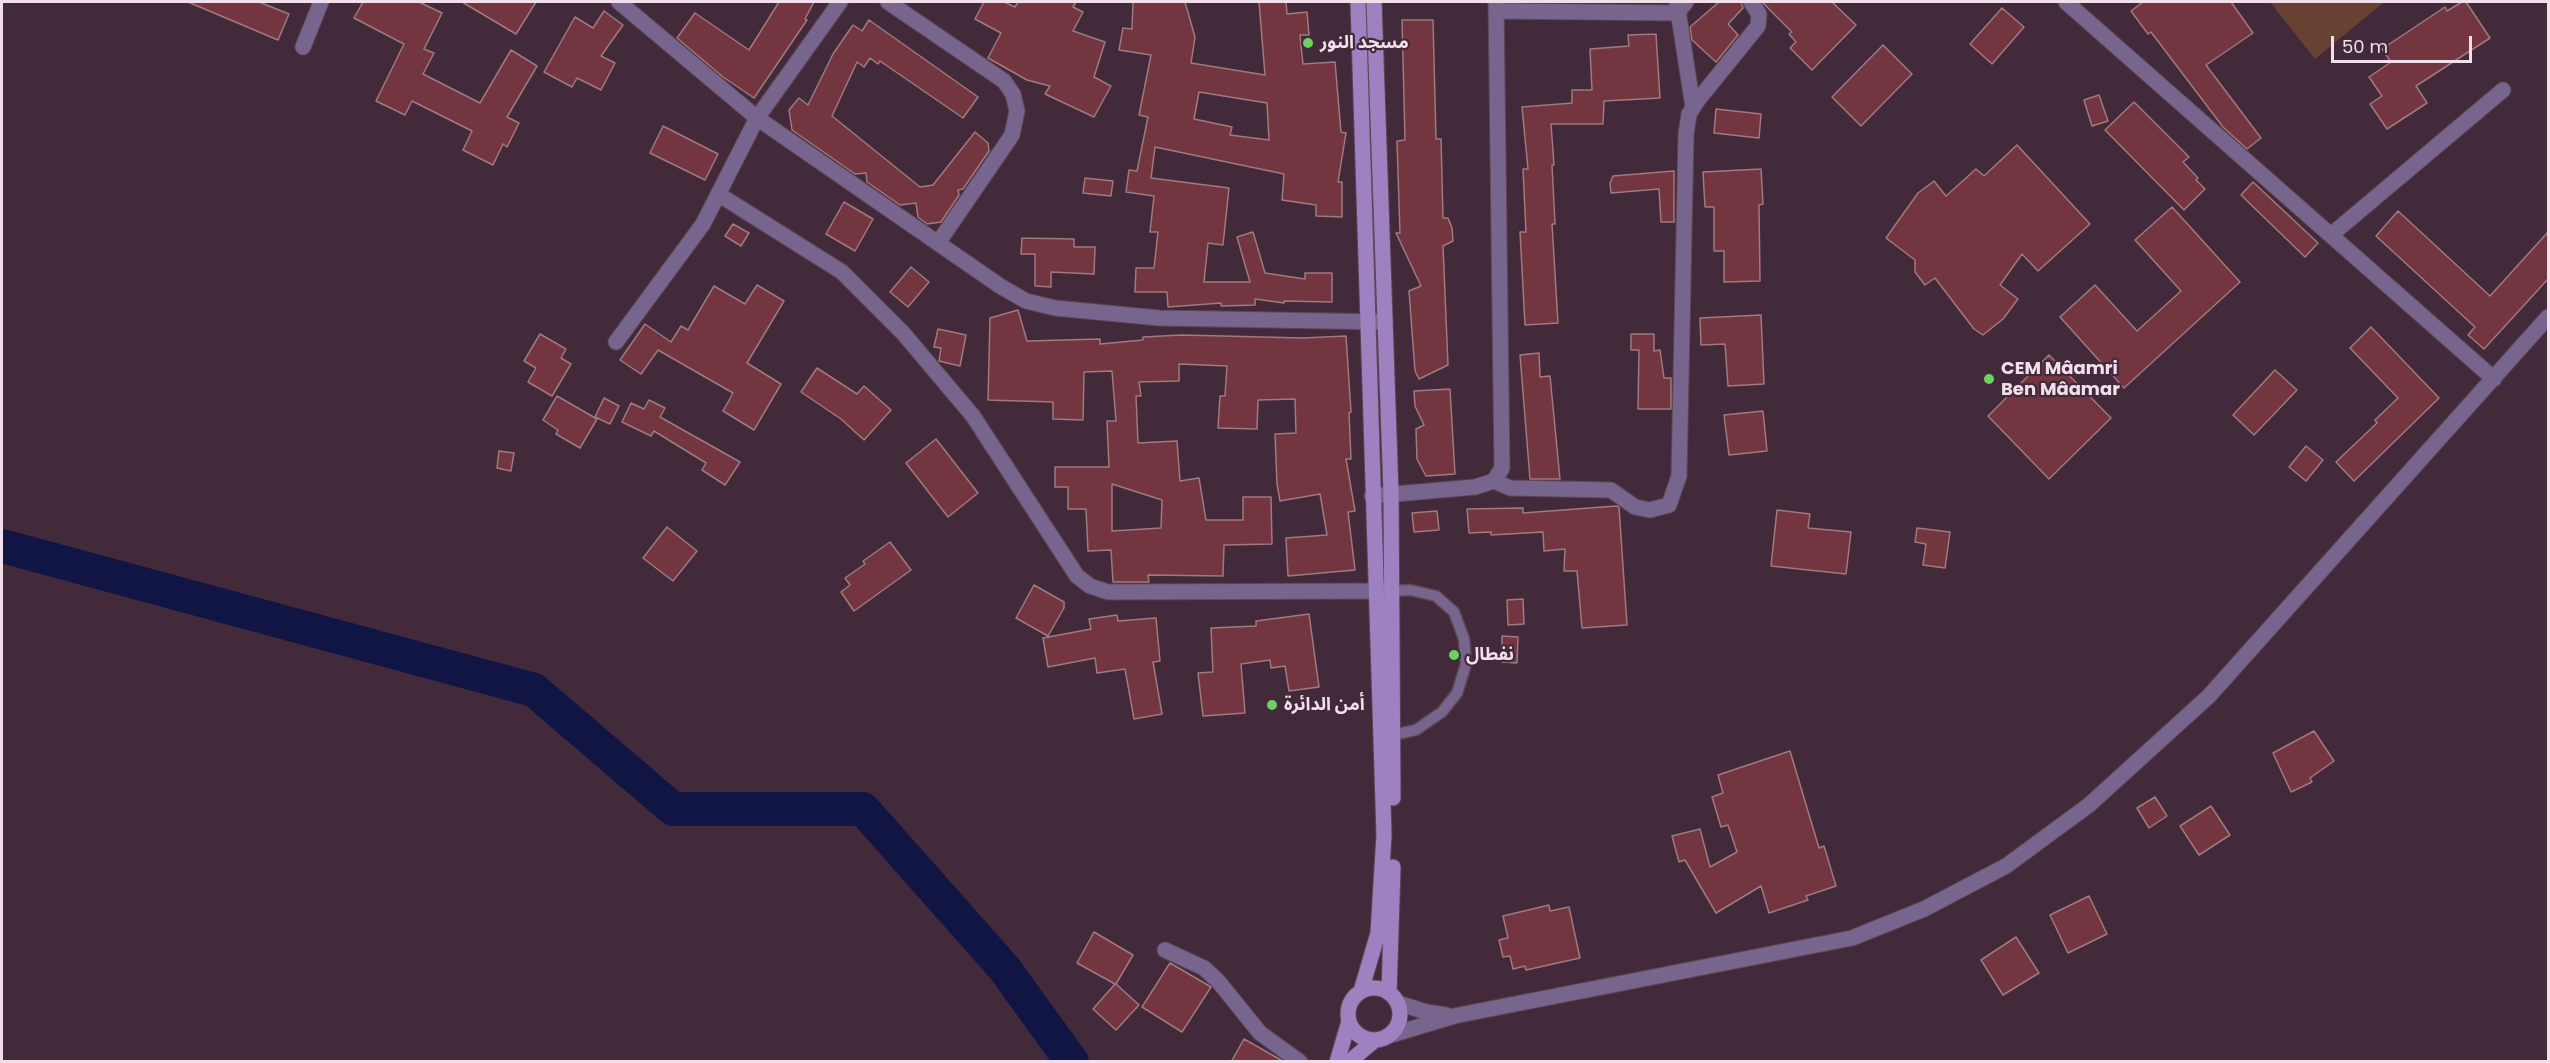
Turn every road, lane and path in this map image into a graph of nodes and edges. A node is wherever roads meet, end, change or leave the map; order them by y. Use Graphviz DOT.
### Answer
graph roads {
  1 [pos="321,2"];
  2 [pos="620,2"];
  3 [pos="840,2"];
  4 [pos="888,2"];
  5 [pos="1358,2"];
  6 [pos="1374,2"];
  7 [pos="1750,2"];
  8 [pos="2066,2"];
  9 [pos="1680,5"];
  10 [pos="1496,6"];
  11 [pos="303,46"];
  12 [pos="2503,90"];
  13 [pos="1693,107"];
  14 [pos="757,118"];
  15 [pos="718,194"];
  16 [pos="2331,235"];
  17 [pos="938,243"];
  18 [pos="2548,317"];
  19 [pos="1368,322"];
  20 [pos="1385,322"];
  21 [pos="616,342"];
  22 [pos="2494,379"];
  23 [pos="1494,481"];
  24 [pos="1391,493"];
  25 [pos="1372,496"];
  26 [pos="1385,591"];
  27 [pos="1388,736"];
  28 [pos="1388,883"];
  29 [pos="1165,950"];
  30 [pos="1361,991"];
  31 [pos="1394,998"];
  32 [pos="1455,1016"];
  33 [pos="1349,1021"];
  34 [pos="1391,1035"];
  35 [pos="1375,1040"];
  36 [pos="1300,1062"];
  37 [pos="1337,1062"];
  38 [pos="1349,1062"];
  1 -- 11 [label="street"];
  2 -- 14 [label="street"];
  3 -- 14 [label="street"];
  4 -- 17 [label="street"];
  5 -- 19 [label="main road"];
  6 -- 20 [label="main road"];
  7 -- 13 [label="street"];
  8 -- 16 [label="street"];
  9 -- 10 [label="street"];
  9 -- 13 [label="street"];
  10 -- 23 [label="street"];
  12 -- 16 [label="street"];
  13 -- 23 [label="street"];
  14 -- 15 [label="street"];
  14 -- 17 [label="street"];
  15 -- 21 [label="street"];
  15 -- 26 [label="street"];
  16 -- 22 [label="street"];
  17 -- 19 [label="street"];
  18 -- 22 [label="street"];
  19 -- 20 [label="street"];
  19 -- 25 [label="main road"];
  20 -- 24 [label="main road"];
  22 -- 32 [label="street"];
  23 -- 24 [label="street"];
  24 -- 25 [label="street"];
  24 -- 26 [label="main road"];
  25 -- 26 [label="main road"];
  26 -- 27 [label="main road"];
  26 -- 27 [label="lane"];
  27 -- 28 [label="main road"];
  28 -- 30 [label="main road"];
  28 -- 31 [label="main road"];
  29 -- 36 [label="street"];
  30 -- 31 [label="main road"];
  30 -- 33 [label="main road"];
  31 -- 32 [label="street"];
  31 -- 34 [label="main road"];
  32 -- 34 [label="street"];
  33 -- 35 [label="main road"];
  33 -- 37 [label="main road"];
  34 -- 35 [label="main road"];
  35 -- 38 [label="main road"];
}
